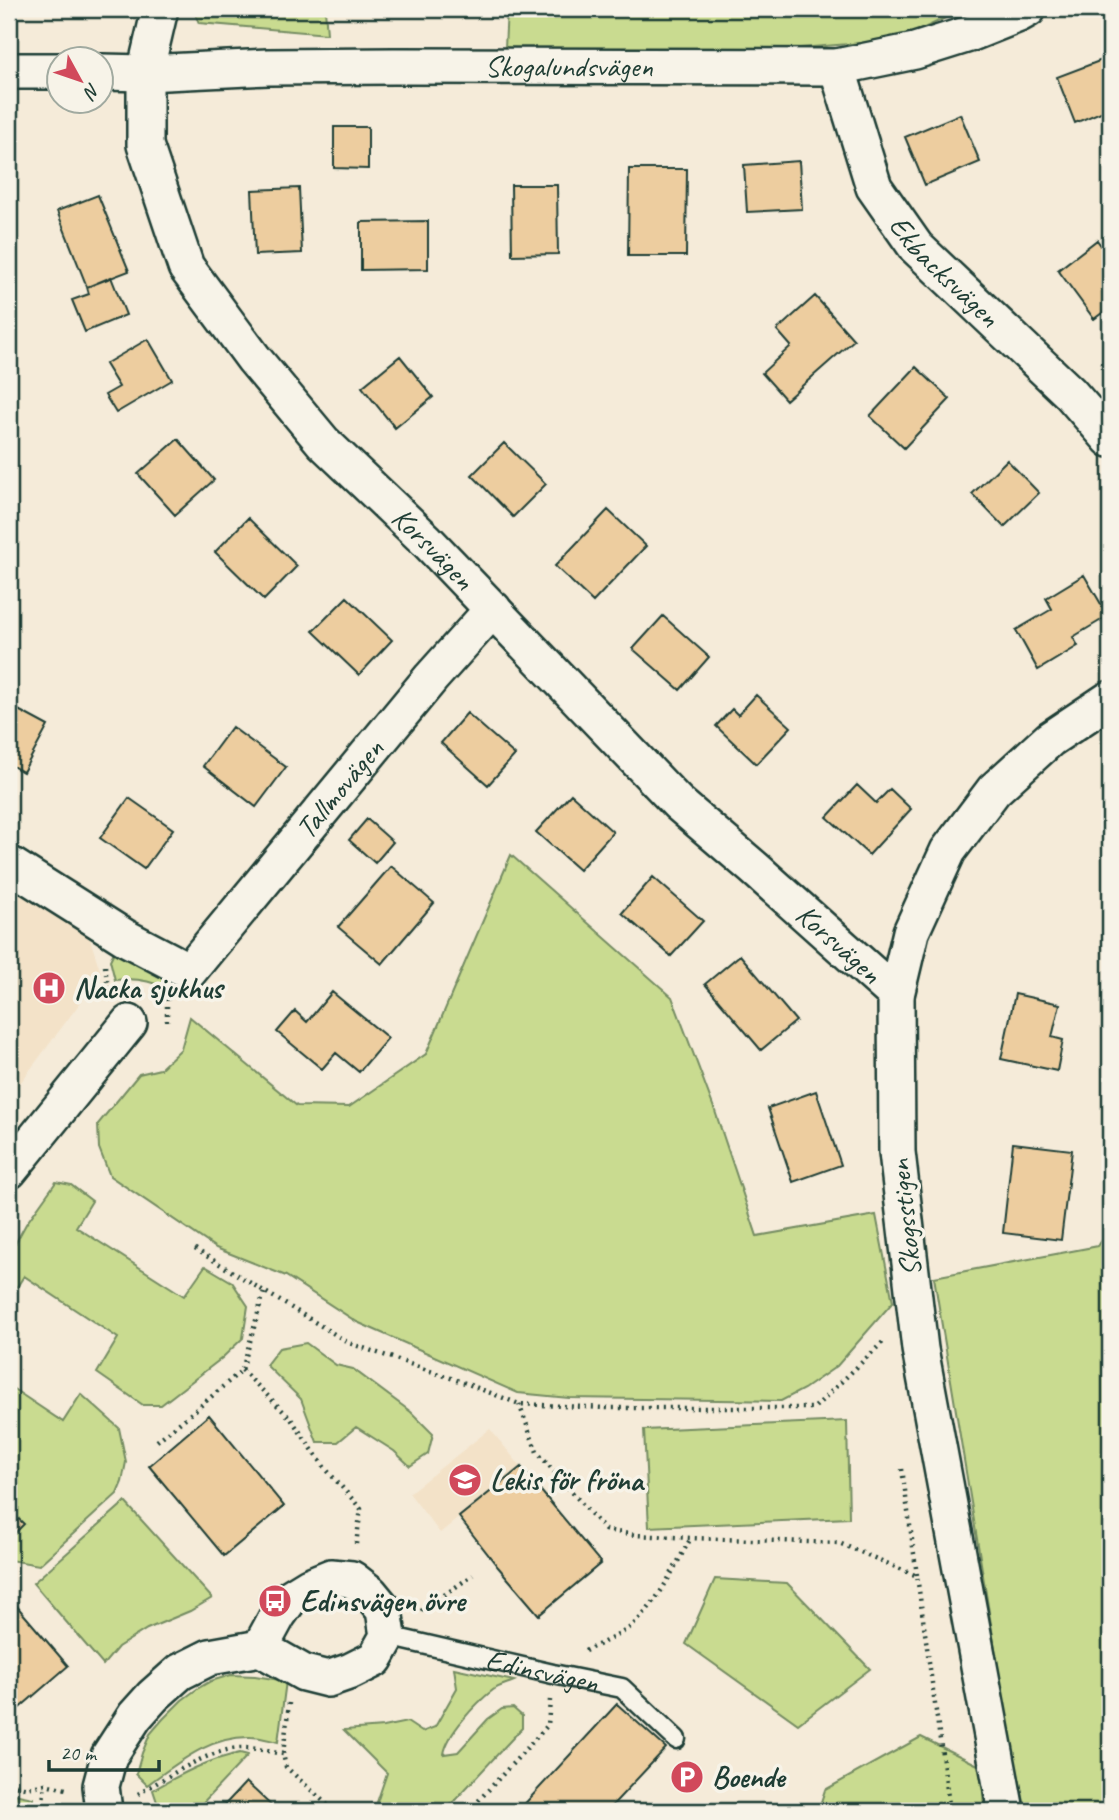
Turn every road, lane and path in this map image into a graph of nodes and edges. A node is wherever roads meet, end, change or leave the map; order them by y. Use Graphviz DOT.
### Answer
graph roads {
  1 [pos="160,9"];
  2 [pos="1028,9"];
  3 [pos="837,66"];
  4 [pos="9,71"];
  5 [pos="46,71"];
  6 [pos="116,72"];
  7 [pos="145,73"];
  8 [pos="1110,439"];
  9 [pos="493,609"];
  10 [pos="1110,699"];
  11 [pos="9,864"];
  12 [pos="896,995"];
  13 [pos="129,1023"];
  14 [pos="9,1171"];
  15 [pos="195,1249"];
  16 [pos="264,1292"];
  17 [pos="885,1340"];
  18 [pos="242,1370"];
  19 [pos="519,1404"];
  20 [pos="157,1441"];
  21 [pos="357,1538"];
  22 [pos="691,1538"];
  23 [pos="473,1575"];
  24 [pos="418,1612"];
  25 [pos="387,1636"];
  26 [pos="594,1646"];
  27 [pos="260,1648"];
  28 [pos="290,1691"];
  29 [pos="551,1694"];
  30 [pos="676,1739"];
  31 [pos="283,1754"];
  32 [pos="9,1784"];
  33 [pos="45,1784"];
  34 [pos="137,1795"];
  35 [pos="90,1802"];
  36 [pos="42,1811"];
  37 [pos="334,1811"];
  38 [pos="468,1811"];
  39 [pos="950,1811"];
  40 [pos="1006,1811"];
  1 -- 7 [label="street, Korsvägen"];
  2 -- 3 [label="street, Skogalundsvägen"];
  3 -- 7 [label="street, Skogalundsvägen"];
  3 -- 8 [label="street, Ekbacksvägen"];
  4 -- 5 [label="street"];
  6 -- 7 [label="street, Skogalundsvägen"];
  7 -- 9 [label="street, Korsvägen"];
  9 -- 11 [label="street, Tallmovägen"];
  9 -- 12 [label="street, Korsvägen"];
  10 -- 12 [label="street, Skogsstigen"];
  12 -- 40 [label="street, Skogsstigen"];
  13 -- 14 [label="street"];
  15 -- 16 [label="path"];
  16 -- 18 [label="path"];
  16 -- 19 [label="path"];
  17 -- 19 [label="path"];
  18 -- 20 [label="path"];
  18 -- 21 [label="path"];
  19 -- 22 [label="path"];
  22 -- 26 [label="path"];
  22 -- 39 [label="path"];
  23 -- 24 [label="path"];
  25 -- 27 [label="street"];
  25 -- 27 [label="street"];
  25 -- 30 [label="lane, Edinsvägen"];
  27 -- 35 [label="street"];
  28 -- 31 [label="path"];
  29 -- 38 [label="path"];
  31 -- 34 [label="path"];
  31 -- 37 [label="path"];
  32 -- 33 [label="path"];
  33 -- 35 [label="path"];
  33 -- 36 [label="path"];
}
